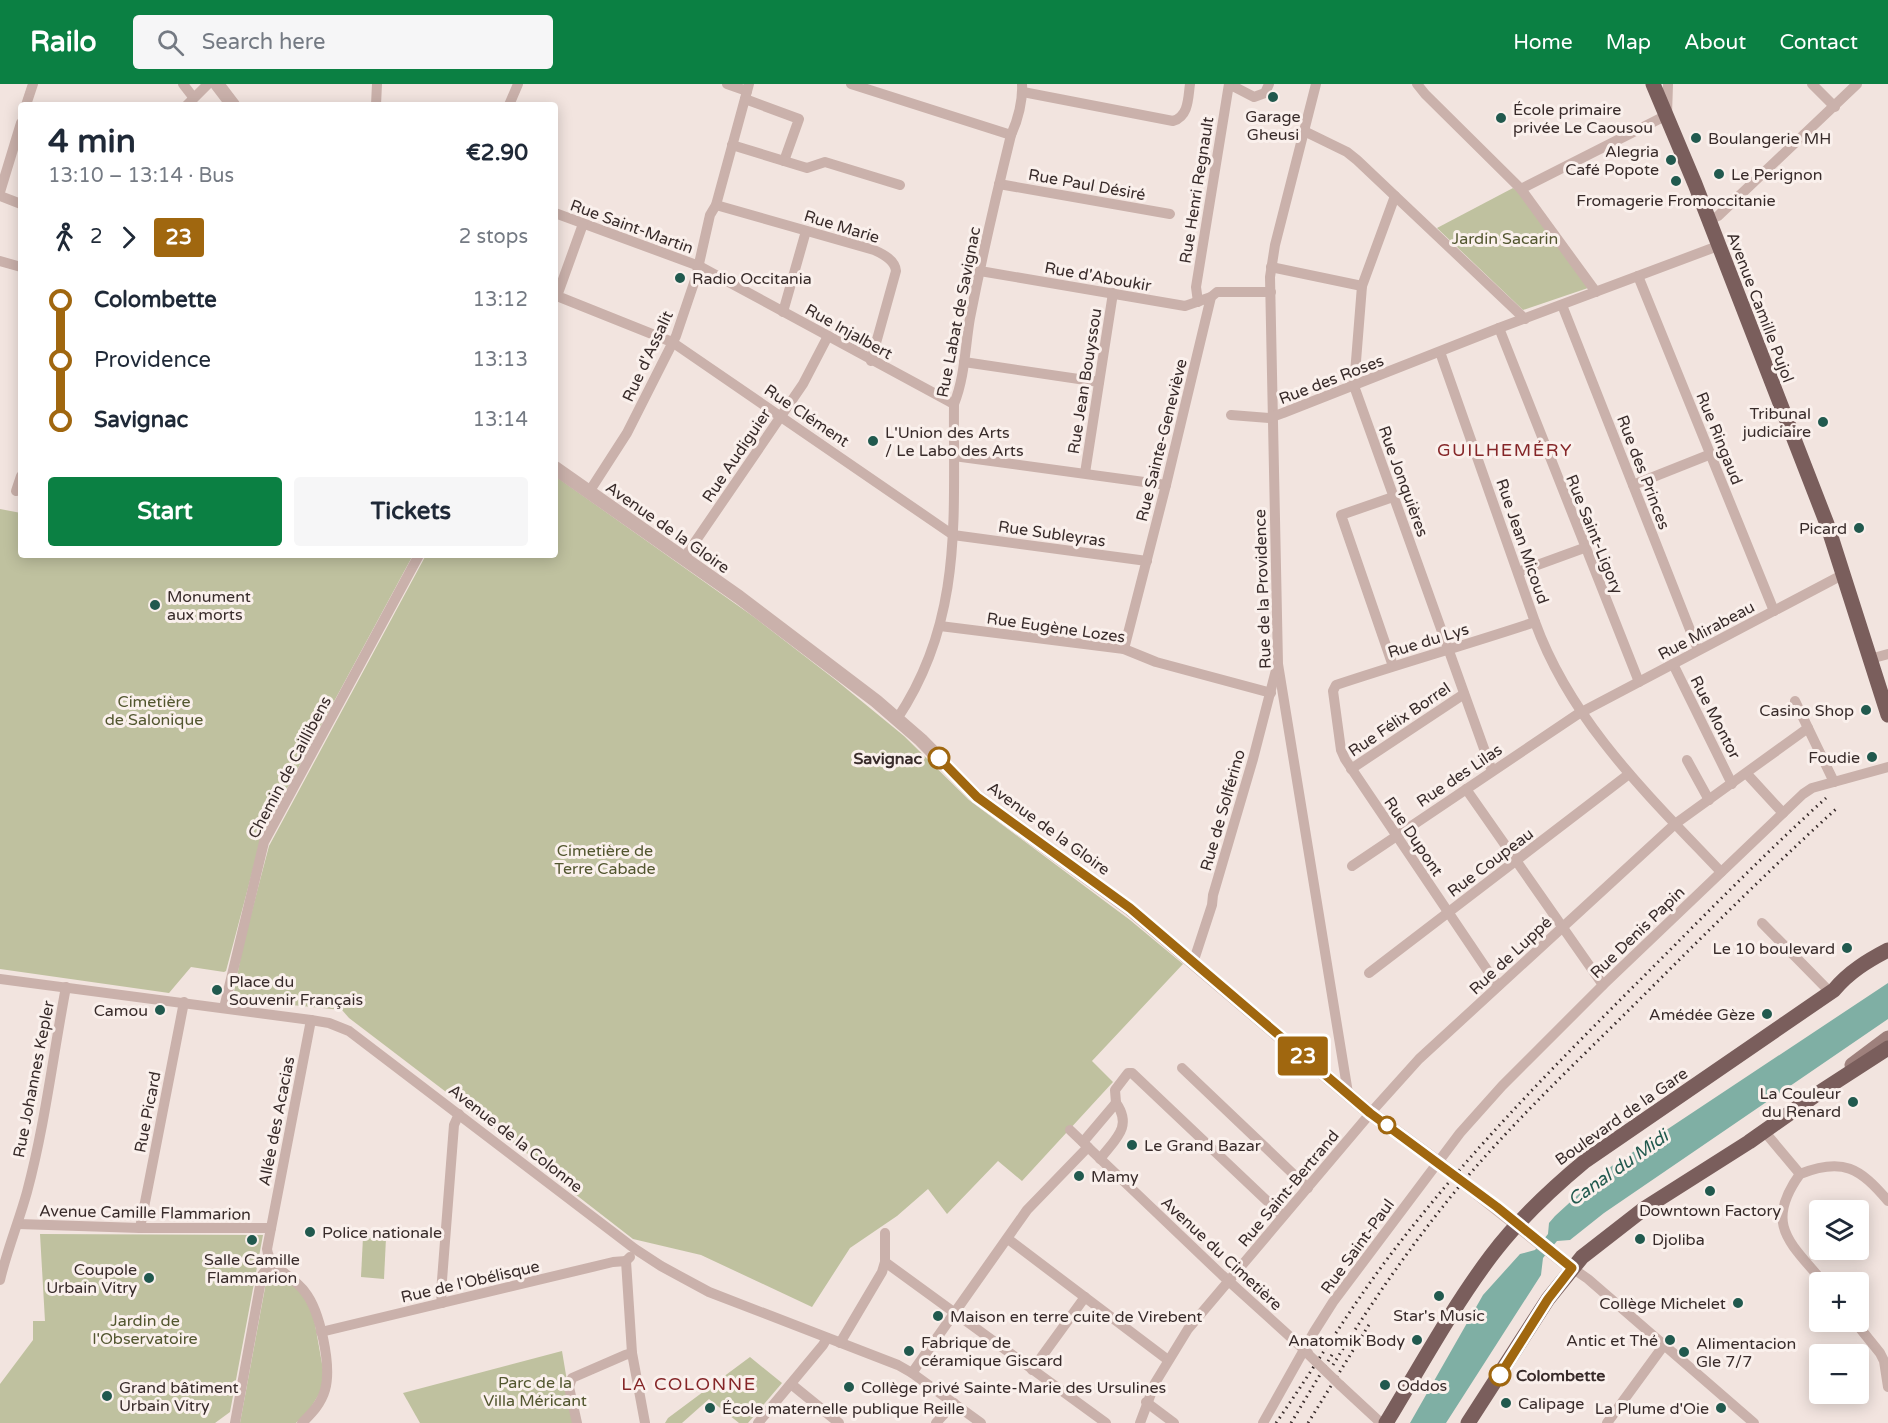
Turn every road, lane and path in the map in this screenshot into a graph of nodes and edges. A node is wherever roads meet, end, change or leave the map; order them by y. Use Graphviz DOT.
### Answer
graph roads {
  1 [pos="183,84"];
  2 [pos="208,84"];
  3 [pos="217,84"];
  4 [pos="377,84"];
  5 [pos="518,84"];
  6 [pos="727,84"];
  7 [pos="851,84"];
  8 [pos="1190,84"];
  9 [pos="1229,84"];
  10 [pos="1269,84"];
  11 [pos="1316,84"];
  12 [pos="1417,84"];
  13 [pos="1653,84"];
  14 [pos="1668,84"];
  15 [pos="1812,84"];
  16 [pos="1857,84"];
  17 [pos="1022,88"];
  18 [pos="747,92"];
  19 [pos="190,101"];
  20 [pos="231,102"];
  21 [pos="375,102"];
  22 [pos="510,102"];
  23 [pos="1835,107"];
  24 [pos="1667,115"];
  25 [pos="1304,131"];
  26 [pos="18,133"];
  27 [pos="1011,135"];
  28 [pos="732,145"];
  29 [pos="784,161"];
  30 [pos="999,184"];
  31 [pos="900,186"];
  32 [pos="1521,189"];
  33 [pos="0,194"];
  34 [pos="1395,196"];
  35 [pos="18,203"];
  36 [pos="716,205"];
  37 [pos="558,214"];
  38 [pos="1170,214"];
  39 [pos="1709,220"];
  40 [pos="583,224"];
  41 [pos="806,231"];
  42 [pos="1718,246"];
  43 [pos="0,261"];
  44 [pos="18,266"];
  45 [pos="699,266"];
  46 [pos="1271,267"];
  47 [pos="980,271"];
  48 [pos="1638,276"];
  49 [pos="1362,286"];
  50 [pos="1271,292"];
  51 [pos="1596,292"];
  52 [pos="558,293"];
  53 [pos="1113,294"];
  54 [pos="558,296"];
  55 [pos="1211,297"];
  56 [pos="1198,302"];
  57 [pos="1562,305"];
  58 [pos="783,312"];
  59 [pos="1525,319"];
  60 [pos="1499,328"];
  61 [pos="828,336"];
  62 [pos="672,342"];
  63 [pos="1440,352"];
  64 [pos="871,361"];
  65 [pos="964,362"];
  66 [pos="1099,382"];
  67 [pos="1354,386"];
  68 [pos="954,404"];
  69 [pos="1231,415"];
  70 [pos="781,416"];
  71 [pos="1274,417"];
  72 [pos="1711,454"];
  73 [pos="954,456"];
  74 [pos="558,470"];
  75 [pos="1085,473"];
  76 [pos="18,484"];
  77 [pos="1166,485"];
  78 [pos="1633,485"];
  79 [pos="16,490"];
  80 [pos="589,492"];
  81 [pos="1393,497"];
  82 [pos="953,535"];
  83 [pos="1584,548"];
  84 [pos="418,558"];
  85 [pos="684,558"];
  86 [pos="1147,561"];
  87 [pos="1518,572"];
  88 [pos="1844,574"];
  89 [pos="1774,611"];
  90 [pos="1535,622"];
  91 [pos="940,626"];
  92 [pos="1448,649"];
  93 [pos="1124,650"];
  94 [pos="1698,650"];
  95 [pos="1888,654"];
  96 [pos="1870,659"];
  97 [pos="1278,664"];
  98 [pos="1672,664"];
  99 [pos="1393,666"];
  100 [pos="1639,682"];
  101 [pos="1271,691"];
  102 [pos="1333,691"];
  103 [pos="1283,693"];
  104 [pos="1464,694"];
  105 [pos="1795,700"];
  106 [pos="1583,712"];
  107 [pos="1888,716"];
  108 [pos="897,719"];
  109 [pos="1808,728"];
  110 [pos="1687,760"];
  111 [pos="1888,767"];
  112 [pos="1351,769"];
  113 [pos="1492,771"];
  114 [pos="1629,774"];
  115 [pos="1747,774"];
  116 [pos="1834,782"];
  117 [pos="1732,784"];
  118 [pos="1466,789"];
  119 [pos="1709,800"];
  120 [pos="1783,813"];
  121 [pos="1675,824"];
  122 [pos="1396,836"];
  123 [pos="1516,861"];
  124 [pos="1352,866"];
  125 [pos="1720,872"];
  126 [pos="1447,913"];
  127 [pos="1762,923"];
  128 [pos="1562,927"];
  129 [pos="1888,950"];
  130 [pos="1888,961"];
  131 [pos="1193,963"];
  132 [pos="1369,973"];
  133 [pos="0,979"];
  134 [pos="1603,985"];
  135 [pos="1498,986"];
  136 [pos="66,987"];
  137 [pos="1832,991"];
  138 [pos="184,1002"];
  139 [pos="224,1008"];
  140 [pos="311,1020"];
  141 [pos="1888,1038"];
  142 [pos="1888,1048"];
  143 [pos="1182,1068"];
  144 [pos="1348,1093"];
  145 [pos="1817,1094"];
  146 [pos="1116,1103"];
  147 [pos="1370,1113"];
  148 [pos="459,1114"];
  149 [pos="1770,1127"];
  150 [pos="1070,1130"];
  151 [pos="1085,1145"];
  152 [pos="1100,1159"];
  153 [pos="1440,1165"];
  154 [pos="1800,1174"];
  155 [pos="1308,1188"];
  156 [pos="1888,1201"];
  157 [pos="1283,1216"];
  158 [pos="18,1224"];
  159 [pos="140,1228"];
  160 [pos="271,1228"];
  161 [pos="1522,1228"];
  162 [pos="885,1233"];
  163 [pos="1008,1239"];
  164 [pos="635,1249"];
  165 [pos="626,1261"];
  166 [pos="885,1262"];
  167 [pos="271,1263"];
  168 [pos="1572,1268"];
  169 [pos="1814,1272"];
  170 [pos="0,1280"];
  171 [pos="1229,1281"];
  172 [pos="1085,1298"];
  173 [pos="442,1303"];
  174 [pos="955,1313"];
  175 [pos="321,1332"];
  176 [pos="1863,1332"];
  177 [pos="827,1338"];
  178 [pos="840,1343"];
  179 [pos="1664,1345"];
  180 [pos="1306,1352"];
  181 [pos="632,1353"];
  182 [pos="1168,1360"];
  183 [pos="1032,1370"];
  184 [pos="912,1373"];
  185 [pos="791,1384"];
  186 [pos="1888,1387"];
  187 [pos="1146,1402"];
  188 [pos="954,1403"];
  189 [pos="1746,1421"];
  190 [pos="235,1423"];
  191 [pos="302,1423"];
  192 [pos="578,1423"];
  193 [pos="645,1423"];
  194 [pos="758,1423"];
  195 [pos="839,1423"];
  196 [pos="936,1423"];
  197 [pos="981,1423"];
  198 [pos="1106,1423"];
  199 [pos="1140,1423"];
  200 [pos="1174,1423"];
  201 [pos="1263,1423"];
  202 [pos="1381,1423"];
  203 [pos="1386,1423"];
  204 [pos="1468,1423"];
  205 [pos="1607,1423"];
  1 -- 19 [label="street"];
  2 -- 19 [label="street"];
  3 -- 20 [label="street"];
  4 -- 21 [label="street"];
  5 -- 22 [label="street"];
  6 -- 18 [label="street"];
  7 -- 27 [label="street"];
  8 -- 17 [label="street"];
  9 -- 10 [label="street"];
  9 -- 56 [label="street, Rue Henri Regnault"];
  11 -- 25 [label="street, Rue de la Providence"];
  12 -- 32 [label="street"];
  13 -- 24 [label="main road, Avenue Camille Pujol"];
  14 -- 24 [label="street"];
  15 -- 23 [label="street"];
  16 -- 23 [label="street"];
  17 -- 27 [label="street, Rue Labat de Savignac"];
  18 -- 28 [label="street, Rue d'Assalit"];
  18 -- 29 [label="street"];
  23 -- 39 [label="street"];
  24 -- 32 [label="street"];
  24 -- 39 [label="main road, Avenue Camille Pujol"];
  25 -- 34 [label="street"];
  25 -- 46 [label="street, Rue de la Providence"];
  26 -- 33 [label="street"];
  27 -- 30 [label="street, Rue Labat de Savignac"];
  28 -- 29 [label="street"];
  28 -- 36 [label="street, Rue d'Assalit"];
  29 -- 31 [label="street"];
  30 -- 38 [label="street, Rue Paul Désiré"];
  30 -- 47 [label="street, Rue Labat de Savignac"];
  32 -- 51 [label="street"];
  33 -- 35 [label="street"];
  34 -- 49 [label="street, Rue Jonquières"];
  34 -- 59 [label="street"];
  36 -- 41 [label="street, Rue Marie"];
  36 -- 45 [label="street, Rue d'Assalit"];
  37 -- 40 [label="street, Rue Saint-Martin"];
  39 -- 42 [label="main road, Avenue Camille Pujol"];
  40 -- 45 [label="street, Rue Saint-Martin"];
  40 -- 52 [label="street, Rue Clément"];
  41 -- 58 [label="street"];
  41 -- 64 [label="street, Rue Marie"];
  42 -- 48 [label="street"];
  42 -- 88 [label="main road, Avenue Camille Pujol"];
  43 -- 44 [label="street"];
  45 -- 58 [label="street, Rue Injalbert"];
  45 -- 62 [label="street, Rue d'Assalit"];
  46 -- 49 [label="street"];
  46 -- 50 [label="street, Rue de la Providence"];
  47 -- 53 [label="street, Rue d'Aboukir"];
  47 -- 65 [label="street, Rue Labat de Savignac"];
  48 -- 51 [label="street"];
  48 -- 72 [label="street, Rue Ringaud"];
  49 -- 67 [label="street, Rue Jonquières"];
  50 -- 55 [label="street"];
  50 -- 71 [label="street, Rue de la Providence"];
  51 -- 57 [label="street"];
  53 -- 56 [label="street, Rue d'Aboukir"];
  53 -- 66 [label="street, Rue Jean Bouyssou"];
  54 -- 62 [label="street, Rue Clément"];
  55 -- 56 [label="street, Rue d'Aboukir"];
  55 -- 77 [label="street, Rue Sainte-Geneviève"];
  57 -- 59 [label="street"];
  57 -- 78 [label="street, Rue des Princes"];
  58 -- 61 [label="street, Rue Injalbert"];
  59 -- 60 [label="street"];
  60 -- 63 [label="street"];
  60 -- 83 [label="street, Rue Saint-Ligory"];
  61 -- 64 [label="street, Rue Injalbert"];
  61 -- 70 [label="street, Rue Audiguier"];
  62 -- 70 [label="street, Rue Clément"];
  62 -- 80 [label="street, Rue d'Assalit"];
  63 -- 67 [label="street, Rue des Roses"];
  63 -- 87 [label="street, Rue Jean Micoud"];
  64 -- 68 [label="street, Rue Injalbert"];
  65 -- 66 [label="street"];
  65 -- 68 [label="street, Rue Labat de Savignac"];
  66 -- 75 [label="street, Rue Jean Bouyssou"];
  67 -- 71 [label="street, Rue des Roses"];
  67 -- 81 [label="street, Rue Jonquières"];
  68 -- 73 [label="street, Rue Labat de Savignac"];
  69 -- 71 [label="street, Rue des Roses"];
  70 -- 82 [label="street, Rue Clément"];
  70 -- 85 [label="street, Rue Audiguier"];
  71 -- 97 [label="street, Rue de la Providence"];
  72 -- 78 [label="street"];
  72 -- 89 [label="street, Rue Ringaud"];
  73 -- 75 [label="street"];
  73 -- 82 [label="street, Rue Labat de Savignac"];
  74 -- 80 [label="street, Avenue de la Gloire"];
  75 -- 77 [label="street"];
  76 -- 79 [label="street"];
  77 -- 86 [label="street, Rue Sainte-Geneviève"];
  78 -- 94 [label="street, Rue des Princes"];
  80 -- 85 [label="street, Avenue de la Gloire"];
  81 -- 92 [label="street, Rue Jonquières"];
  81 -- 99 [label="street"];
  82 -- 86 [label="street, Rue Subleyras"];
  82 -- 91 [label="street, Rue Labat de Savignac"];
  83 -- 87 [label="street"];
  83 -- 100 [label="street, Rue Saint-Ligory"];
  84 -- 139 [label="street, Chemin de Caillibens"];
  85 -- 108 [label="street, Avenue de la Gloire"];
  86 -- 93 [label="street, Rue Sainte-Geneviève"];
  87 -- 90 [label="street, Rue Jean Micoud"];
  88 -- 89 [label="street, Rue Mirabeau"];
  88 -- 96 [label="main road, Avenue Camille Pujol"];
  89 -- 94 [label="street, Rue Mirabeau"];
  90 -- 92 [label="street, Rue du Lys"];
  90 -- 106 [label="street, Rue Jean Micoud"];
  91 -- 93 [label="street, Rue Eugène Lozes"];
  91 -- 108 [label="street, Rue Labat de Savignac"];
  92 -- 99 [label="street, Rue du Lys"];
  92 -- 104 [label="street, Rue Jonquières"];
  93 -- 101 [label="street, Rue Eugène Lozes"];
  94 -- 98 [label="street, Rue Mirabeau"];
  95 -- 96 [label="street"];
  96 -- 107 [label="main road, Avenue Camille Pujol"];
  97 -- 101 [label="street, Rue de Solférino"];
  97 -- 103 [label="street, Rue de la Providence"];
  98 -- 100 [label="street, Rue Mirabeau"];
  98 -- 117 [label="street, Rue Montor"];
  99 -- 102 [label="street, Rue du Lys"];
  100 -- 106 [label="street, Rue Mirabeau"];
  101 -- 103 [label="street, Rue Eugène Lozes"];
  101 -- 131 [label="street, Rue de Solférino"];
  102 -- 112 [label="street, Rue Dupont"];
  103 -- 144 [label="street, Rue de la Providence"];
  104 -- 112 [label="street, Rue Félix Borrel"];
  104 -- 113 [label="street, Rue Jonquières"];
  105 -- 109 [label="street"];
  106 -- 113 [label="street, Rue des Lilas"];
  106 -- 114 [label="street, Rue Jean Micoud"];
  108 -- 131 [label="street, Avenue de la Gloire"];
  109 -- 115 [label="street, Rue de Luppé"];
  109 -- 116 [label="street"];
  110 -- 119 [label="street"];
  111 -- 116 [label="street, Rue Denis Papin"];
  112 -- 122 [label="street, Rue Dupont"];
  113 -- 118 [label="street, Rue des Lilas"];
  114 -- 121 [label="street, Rue Jean Micoud"];
  114 -- 123 [label="street, Rue Coupeau"];
  115 -- 117 [label="street, Rue de Luppé"];
  115 -- 120 [label="street"];
  116 -- 120 [label="street, Rue Denis Papin"];
  117 -- 119 [label="street, Rue de Luppé"];
  118 -- 122 [label="street, Rue des Lilas"];
  118 -- 123 [label="street"];
  119 -- 121 [label="street, Rue de Luppé"];
  120 -- 125 [label="street, Rue Denis Papin"];
  121 -- 125 [label="street, Rue Jean Micoud"];
  121 -- 128 [label="street, Rue de Luppé"];
  122 -- 124 [label="street, Rue des Lilas"];
  122 -- 126 [label="street, Rue Dupont"];
  123 -- 126 [label="street, Rue Coupeau"];
  123 -- 128 [label="street"];
  125 -- 134 [label="street, Rue Denis Papin"];
  126 -- 132 [label="street, Rue Coupeau"];
  126 -- 135 [label="street, Rue Dupont"];
  127 -- 137 [label="street"];
  128 -- 134 [label="street"];
  128 -- 135 [label="street, Rue de Luppé"];
  129 -- 137 [label="main road, Boulevard de la Gare"];
  130 -- 137 [label="main road"];
  131 -- 144 [label="street, Avenue de la Gloire"];
  133 -- 136 [label="street, Avenue de la Colonne"];
  134 -- 153 [label="street, Rue Denis Papin"];
  135 -- 147 [label="street, Rue de Luppé"];
  136 -- 138 [label="street, Avenue de la Colonne"];
  136 -- 158 [label="street, Rue Johannes Kepler"];
  137 -- 161 [label="main road, Boulevard de la Gare"];
  138 -- 139 [label="street, Avenue de la Colonne"];
  138 -- 159 [label="street, Rue Picard"];
  139 -- 140 [label="street, Avenue de la Colonne"];
  140 -- 148 [label="street, Avenue de la Colonne"];
  140 -- 160 [label="street, Allée des Acacias"];
  141 -- 145 [label="main road"];
  142 -- 145 [label="main road"];
  143 -- 155 [label="street"];
  144 -- 147 [label="street, Avenue de la Gloire"];
  145 -- 149 [label="main road"];
  146 -- 151 [label="street"];
  146 -- 152 [label="street"];
  146 -- 157 [label="street"];
  147 -- 153 [label="street, Avenue de la Gloire"];
  147 -- 155 [label="street, Rue Saint-Bertrand"];
  148 -- 164 [label="street, Avenue de la Colonne"];
  148 -- 173 [label="street"];
  149 -- 154 [label="street"];
  149 -- 168 [label="main road"];
  150 -- 151 [label="street, Avenue du Cimetière"];
  151 -- 152 [label="street, Avenue du Cimetière"];
  151 -- 163 [label="street"];
  152 -- 171 [label="street, Avenue du Cimetière"];
  153 -- 161 [label="street, Avenue de la Gloire, bridge"];
  153 -- 180 [label="street, Rue Saint-Paul"];
  154 -- 156 [label="street"];
  154 -- 169 [label="street"];
  155 -- 157 [label="street, Rue Saint-Bertrand"];
  157 -- 171 [label="street, Rue Saint-Bertrand"];
  158 -- 159 [label="street, Avenue Camille Flammarion"];
  158 -- 170 [label="street, Rue Johannes Kepler"];
  159 -- 160 [label="street, Avenue Camille Flammarion"];
  160 -- 167 [label="street, Avenue Camille Flammarion"];
  161 -- 168 [label="street, Avenue de la Gloire"];
  161 -- 203 [label="main road, Boulevard de la Gare"];
  162 -- 166 [label="street"];
  163 -- 172 [label="street"];
  163 -- 174 [label="street"];
  164 -- 165 [label="street"];
  164 -- 177 [label="street, Avenue de la Colonne"];
  165 -- 173 [label="street, Rue de l'Obélisque"];
  165 -- 181 [label="street"];
  166 -- 174 [label="street"];
  166 -- 178 [label="street"];
  167 -- 175 [label="street"];
  167 -- 190 [label="street, Avenue Camille Flammarion"];
  168 -- 179 [label="street"];
  168 -- 204 [label="main road"];
  171 -- 180 [label="street, Avenue du Cimetière"];
  171 -- 182 [label="street, Rue Saint-Bertrand"];
  172 -- 182 [label="street"];
  172 -- 183 [label="street"];
  173 -- 175 [label="street, Rue de l'Obélisque"];
  174 -- 183 [label="street"];
  174 -- 184 [label="street"];
  175 -- 191 [label="street"];
  176 -- 186 [label="street"];
  177 -- 178 [label="street, Avenue de la Colonne"];
  177 -- 185 [label="street"];
  178 -- 184 [label="street, Avenue de la Colonne"];
  179 -- 189 [label="street"];
  179 -- 205 [label="street"];
  180 -- 201 [label="street, Rue Saint-Paul"];
  180 -- 202 [label="street, Avenue du Cimetière, bridge"];
  181 -- 192 [label="street"];
  181 -- 193 [label="street"];
  182 -- 187 [label="street, Rue Saint-Bertrand"];
  183 -- 198 [label="street"];
  184 -- 188 [label="street, Avenue de la Colonne"];
  185 -- 194 [label="street"];
  185 -- 195 [label="street"];
  187 -- 199 [label="street, Rue Saint-Bertrand"];
  187 -- 200 [label="street"];
  188 -- 196 [label="street"];
  188 -- 197 [label="street, Avenue de la Colonne"];
}
